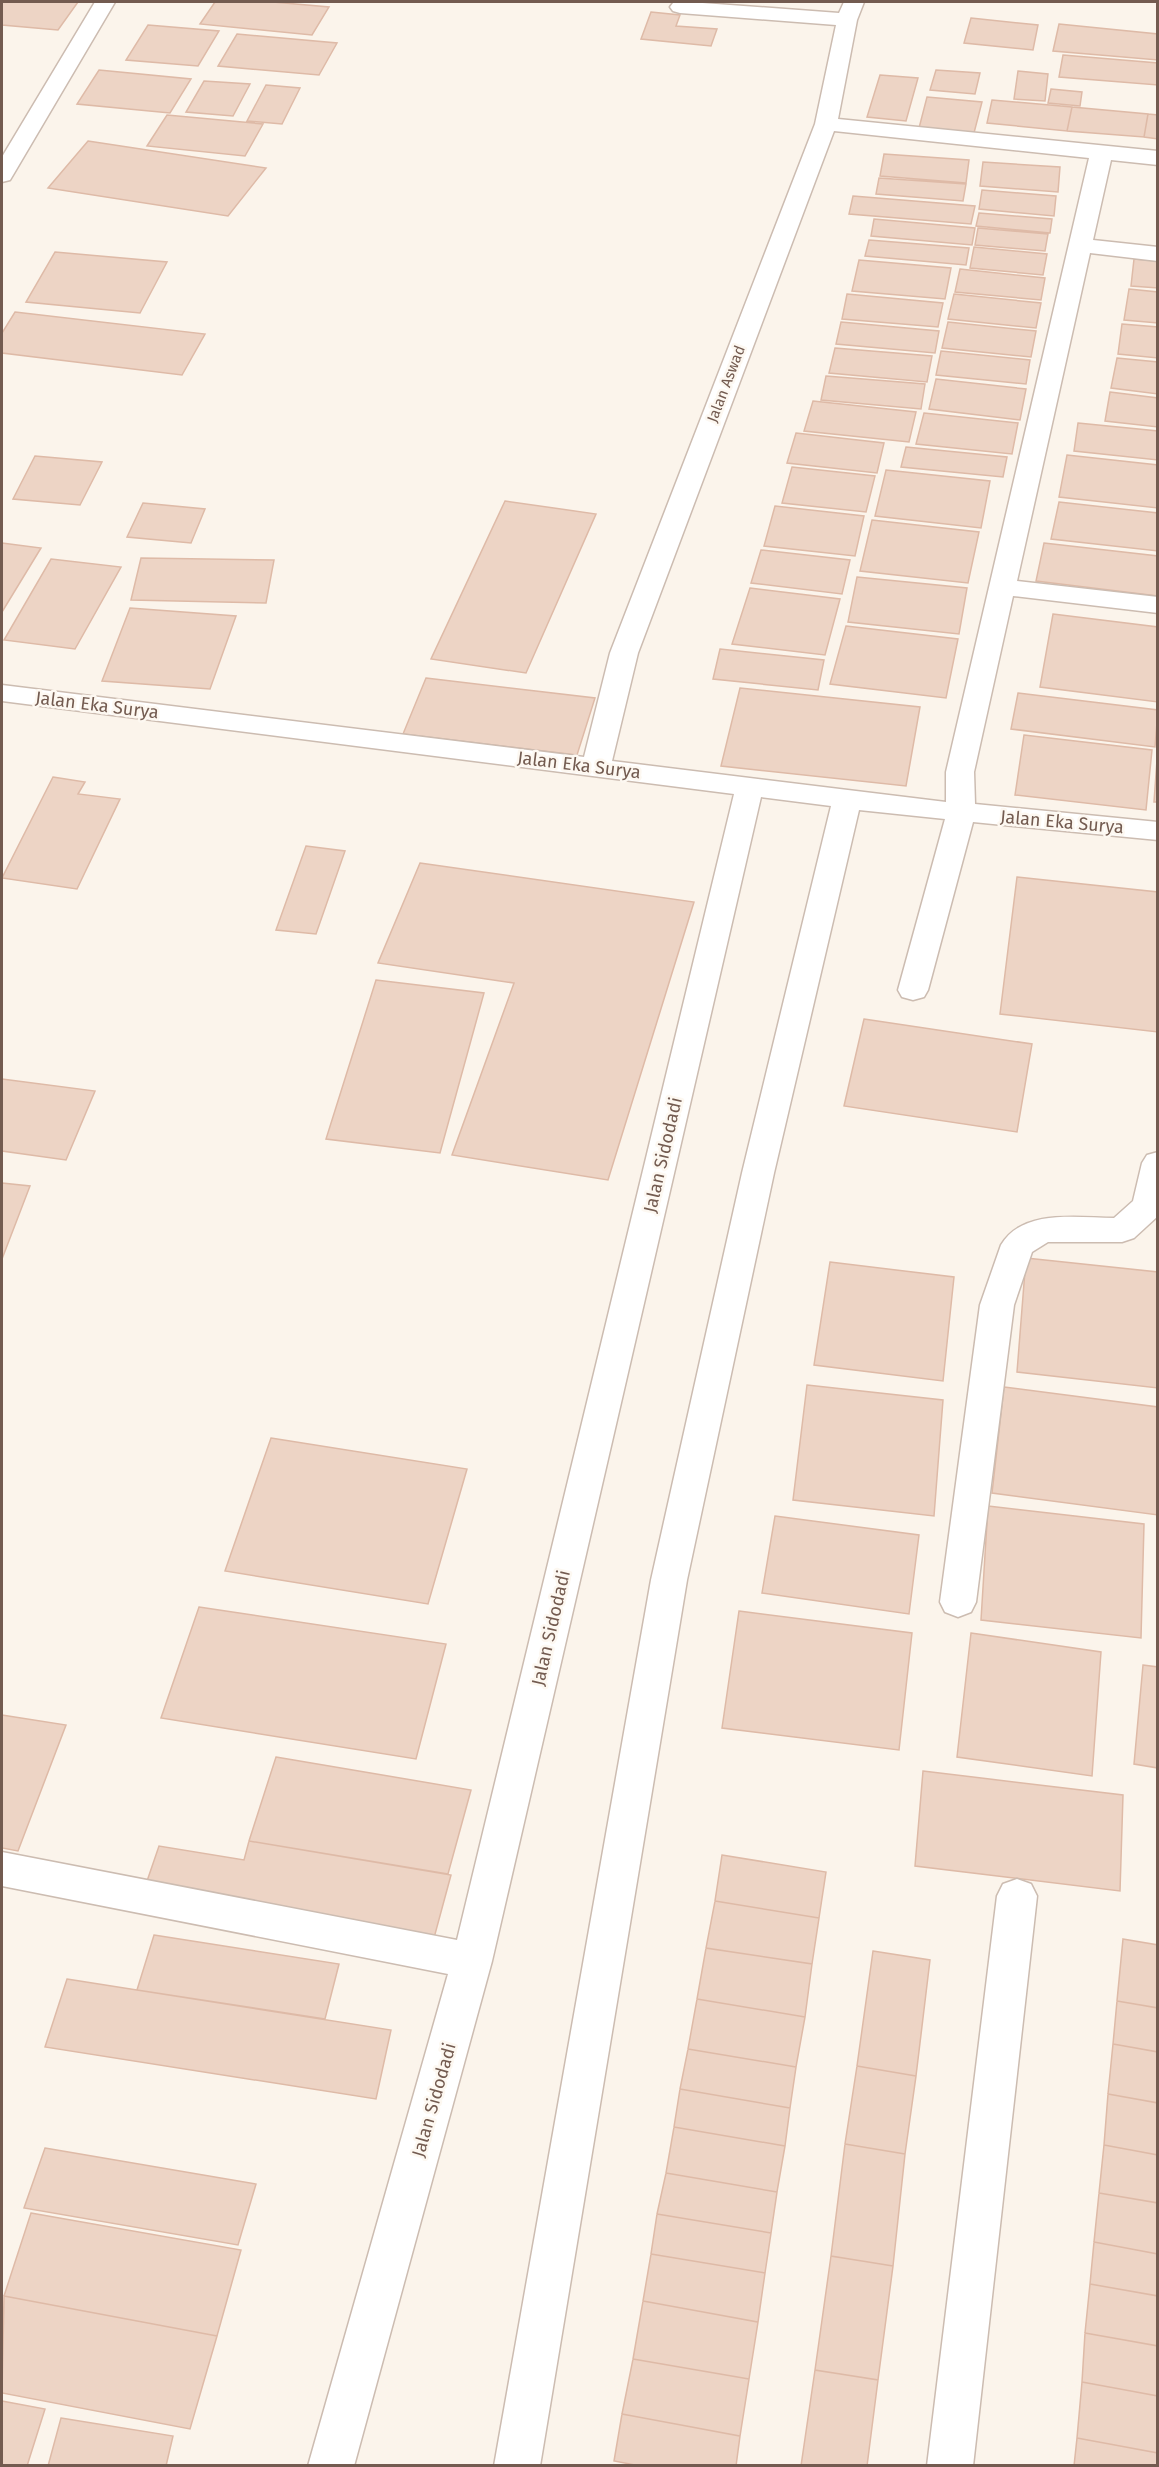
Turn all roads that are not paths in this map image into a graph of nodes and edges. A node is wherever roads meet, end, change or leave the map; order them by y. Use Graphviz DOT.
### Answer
graph roads {
  1 [pos="105,2"];
  2 [pos="680,7"];
  3 [pos="850,11"];
  4 [pos="826,124"];
  5 [pos="1101,153"];
  6 [pos="1158,158"];
  7 [pos="2,175"];
  8 [pos="1078,245"];
  9 [pos="1158,254"];
  10 [pos="1001,587"];
  11 [pos="1158,605"];
  12 [pos="2,693"];
  13 [pos="596,767"];
  14 [pos="750,785"];
  15 [pos="847,799"];
  16 [pos="961,812"];
  17 [pos="1158,831"];
  18 [pos="913,990"];
  19 [pos="1158,1163"];
  20 [pos="958,1602"];
  21 [pos="2,1869"];
  22 [pos="1017,1896"];
  23 [pos="472,1962"];
  24 [pos="331,2466"];
  25 [pos="517,2466"];
  26 [pos="950,2466"];
  1 -- 7 [label="street"];
  2 -- 3 [label="street"];
  3 -- 4 [label="street, Jalan Aswad"];
  4 -- 5 [label="street"];
  4 -- 13 [label="street, Jalan Aswad"];
  5 -- 6 [label="street"];
  5 -- 8 [label="street"];
  8 -- 9 [label="street"];
  8 -- 10 [label="street"];
  10 -- 11 [label="street"];
  10 -- 16 [label="street"];
  12 -- 13 [label="street, Jalan Eka Surya"];
  13 -- 14 [label="street, Jalan Eka Surya"];
  14 -- 15 [label="street, Jalan Eka Surya"];
  14 -- 23 [label="street, Jalan Sidodadi"];
  15 -- 16 [label="street, Jalan Eka Surya"];
  15 -- 25 [label="street"];
  16 -- 17 [label="street, Jalan Eka Surya"];
  16 -- 18 [label="street"];
  19 -- 20 [label="street"];
  21 -- 23 [label="street"];
  22 -- 26 [label="street"];
  23 -- 24 [label="street, Jalan Sidodadi"];
}
